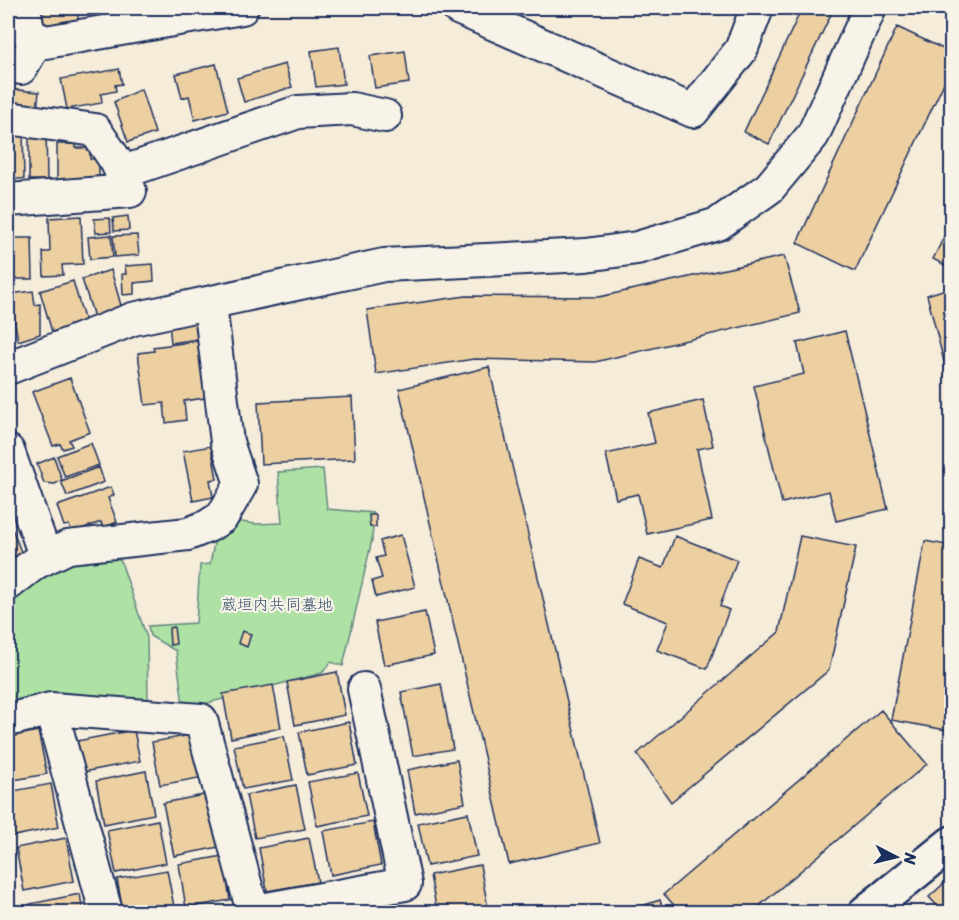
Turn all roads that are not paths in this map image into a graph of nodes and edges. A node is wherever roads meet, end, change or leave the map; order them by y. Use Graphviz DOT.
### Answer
graph roads {
  1 [pos="24,8"];
  2 [pos="242,8"];
  3 [pos="458,8"];
  4 [pos="757,8"];
  5 [pos="870,8"];
  6 [pos="148,15"];
  7 [pos="38,39"];
  8 [pos="8,66"];
  9 [pos="385,116"];
  10 [pos="8,117"];
  11 [pos="122,173"];
  12 [pos="8,200"];
  13 [pos="210,305"];
  14 [pos="8,368"];
  15 [pos="8,451"];
  16 [pos="18,513"];
  17 [pos="41,544"];
  18 [pos="8,584"];
  19 [pos="364,689"];
  20 [pos="51,709"];
  21 [pos="8,720"];
  22 [pos="951,843"];
  23 [pos="106,912"];
  24 [pos="252,912"];
  25 [pos="866,912"];
  1 -- 7 [label="street"];
  2 -- 6 [label="street"];
  3 -- 4 [label="street"];
  5 -- 13 [label="street"];
  6 -- 7 [label="street"];
  7 -- 8 [label="street"];
  9 -- 11 [label="street"];
  10 -- 11 [label="street"];
  11 -- 12 [label="street"];
  13 -- 14 [label="street"];
  13 -- 18 [label="street"];
  15 -- 16 [label="street"];
  16 -- 17 [label="street"];
  19 -- 24 [label="street"];
  20 -- 21 [label="street"];
  20 -- 23 [label="street"];
  20 -- 24 [label="street"];
  22 -- 25 [label="street"];
}
